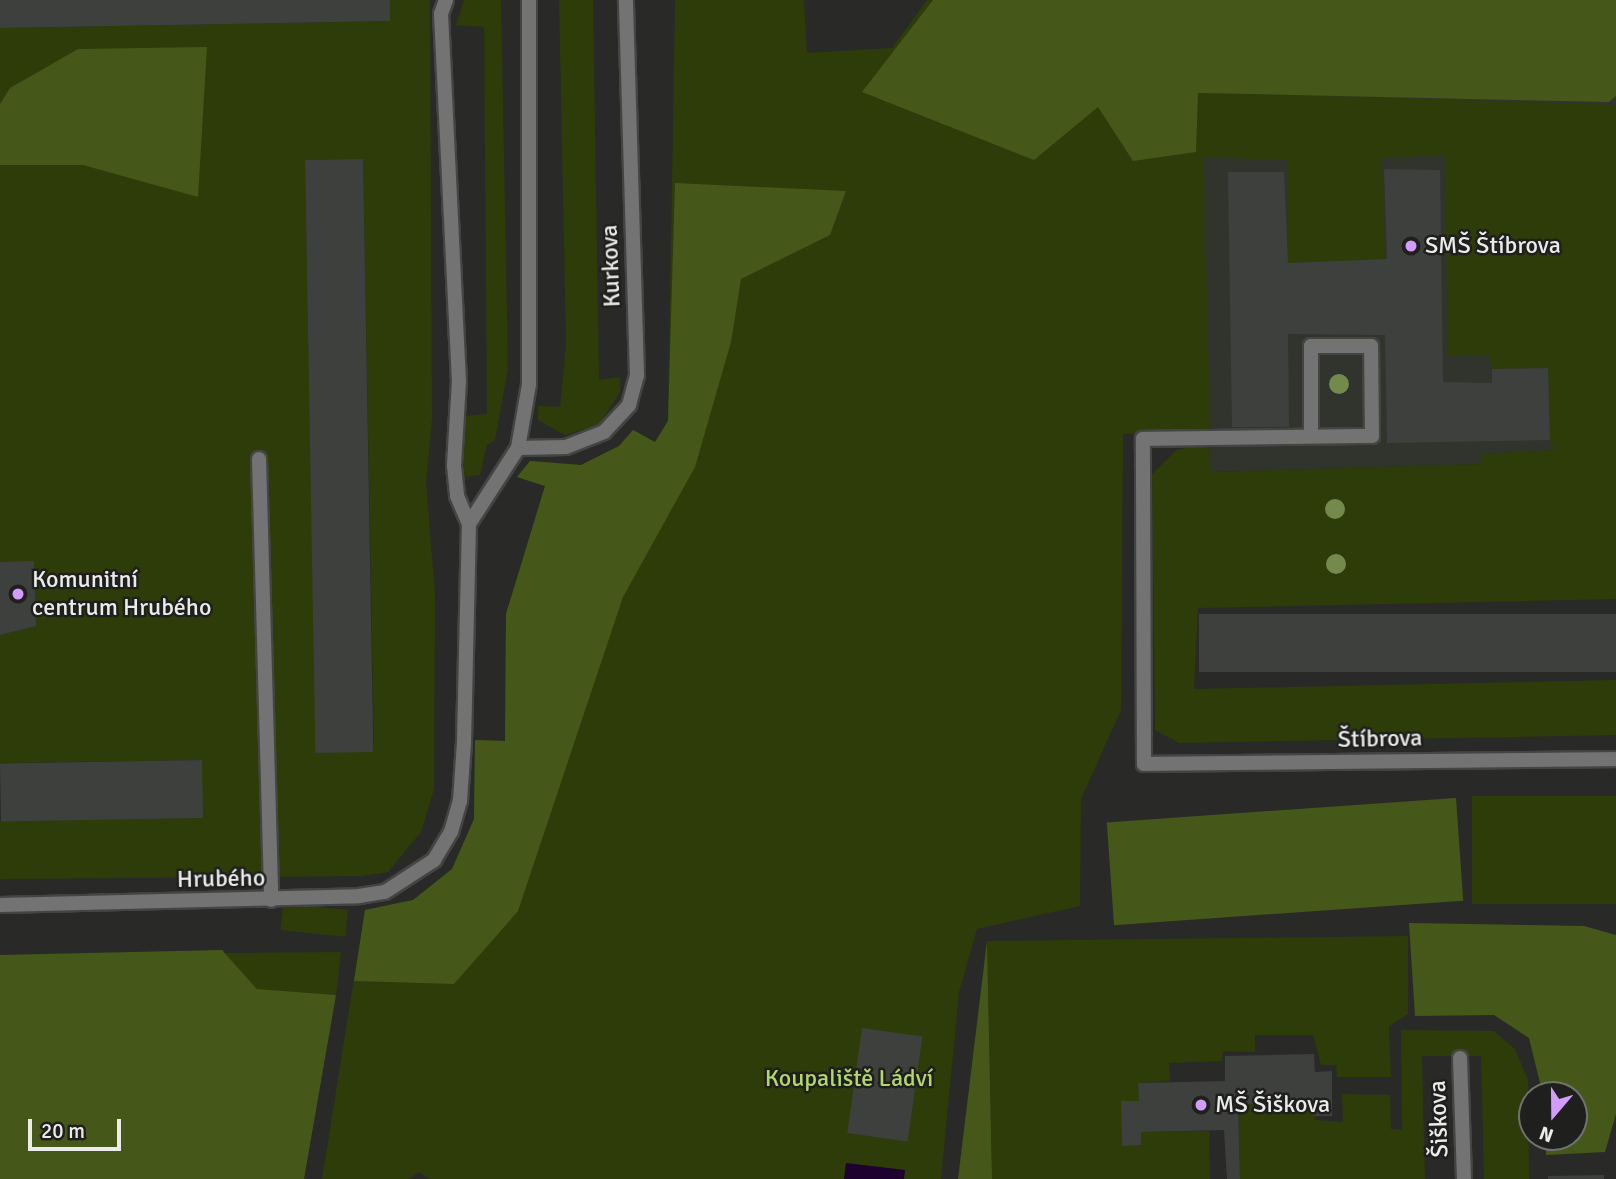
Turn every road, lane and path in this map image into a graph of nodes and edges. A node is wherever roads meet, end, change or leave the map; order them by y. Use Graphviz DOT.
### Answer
graph roads {
  1 [pos="446,0"];
  2 [pos="529,0"];
  3 [pos="626,0"];
  4 [pos="1311,436"];
  5 [pos="518,449"];
  6 [pos="259,459"];
  7 [pos="469,524"];
  8 [pos="1616,759"];
  9 [pos="271,901"];
  10 [pos="0,905"];
  11 [pos="1460,1058"];
  12 [pos="1464,1179"];
  1 -- 7 [label="street"];
  2 -- 5 [label="street"];
  3 -- 5 [label="street, Kurkova"];
  4 -- 4 [label="street"];
  4 -- 8 [label="street, Štíbrova"];
  5 -- 7 [label="street"];
  6 -- 9 [label="street"];
  7 -- 9 [label="street, Hrubého"];
  9 -- 10 [label="street, Hrubého"];
  11 -- 12 [label="street, Šiškova"];
}
